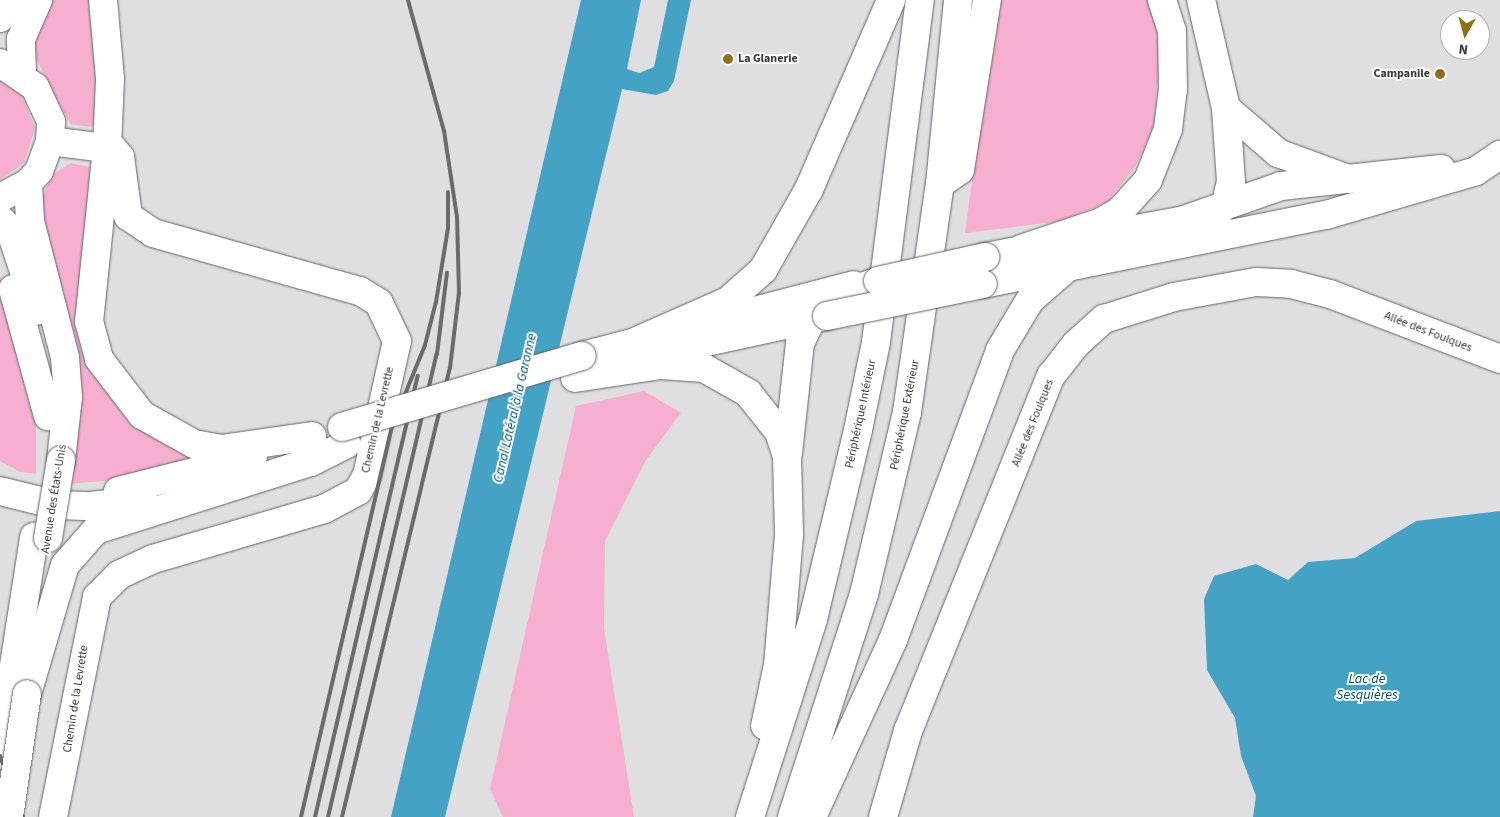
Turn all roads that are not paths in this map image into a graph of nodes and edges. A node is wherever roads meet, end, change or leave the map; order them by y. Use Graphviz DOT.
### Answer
graph roads {
  1 [pos="10,0"];
  2 [pos="38,0"];
  3 [pos="103,0"];
  4 [pos="891,0"];
  5 [pos="920,0"];
  6 [pos="958,0"];
  7 [pos="987,0"];
  8 [pos="1162,0"];
  9 [pos="1201,0"];
  10 [pos="0,18"];
  11 [pos="11,68"];
  12 [pos="1226,108"];
  13 [pos="50,141"];
  14 [pos="106,148"];
  15 [pos="1500,154"];
  16 [pos="1348,179"];
  17 [pos="28,183"];
  18 [pos="940,184"];
  19 [pos="0,198"];
  20 [pos="1226,203"];
  21 [pos="0,219"];
  22 [pos="1021,249"];
  23 [pos="1138,252"];
  24 [pos="0,253"];
  25 [pos="1068,267"];
  26 [pos="824,306"];
  27 [pos="639,340"];
  28 [pos="1500,360"];
  29 [pos="578,367"];
  30 [pos="48,416"];
  31 [pos="312,436"];
  32 [pos="344,436"];
  33 [pos="787,457"];
  34 [pos="54,459"];
  35 [pos="0,476"];
  36 [pos="0,491"];
  37 [pos="19,694"];
  38 [pos="0,755"];
  39 [pos="9,817"];
  40 [pos="52,817"];
  41 [pos="733,817"];
  42 [pos="750,817"];
  43 [pos="792,817"];
  44 [pos="812,817"];
  45 [pos="883,817"];
  1 -- 10 [label="main road"];
  2 -- 11 [label="main road"];
  3 -- 14 [label="main road"];
  4 -- 27 [label="main road"];
  5 -- 42 [label="main road, Périphérique Intérieur"];
  6 -- 18 [label="main road, Périphérique Extérieur"];
  7 -- 18 [label="main road"];
  8 -- 22 [label="main road"];
  9 -- 12 [label="main road"];
  11 -- 13 [label="main road"];
  12 -- 16 [label="main road"];
  12 -- 20 [label="main road"];
  13 -- 14 [label="main road"];
  13 -- 17 [label="main road"];
  14 -- 31 [label="main road"];
  14 -- 40 [label="main road, Chemin de la Levrette"];
  15 -- 16 [label="main road"];
  15 -- 23 [label="main road"];
  16 -- 20 [label="main road"];
  17 -- 19 [label="main road"];
  17 -- 34 [label="main road, Avenue des États-Unis"];
  18 -- 43 [label="main road, Périphérique Extérieur"];
  20 -- 22 [label="main road"];
  20 -- 23 [label="main road"];
  21 -- 30 [label="main road, Avenue des États-Unis"];
  22 -- 26 [label="main road, bridge"];
  23 -- 25 [label="main road"];
  24 -- 30 [label="main road, Avenue des États-Unis"];
  25 -- 26 [label="main road, bridge"];
  25 -- 44 [label="main road"];
  26 -- 27 [label="main road"];
  26 -- 29 [label="main road"];
  26 -- 33 [label="main road"];
  27 -- 29 [label="main road"];
  28 -- 45 [label="main road, Allée des Foulques"];
  29 -- 32 [label="main road"];
  29 -- 33 [label="main road"];
  30 -- 34 [label="main road, Avenue des États-Unis"];
  31 -- 32 [label="main road"];
  31 -- 35 [label="main road"];
  32 -- 36 [label="main road"];
  32 -- 37 [label="main road"];
  33 -- 41 [label="main road"];
  34 -- 37 [label="main road, Avenue des États-Unis, bridge"];
  37 -- 38 [label="main road, Avenue des États-Unis"];
  37 -- 39 [label="main road, Avenue des États-Unis, bridge"];
}
